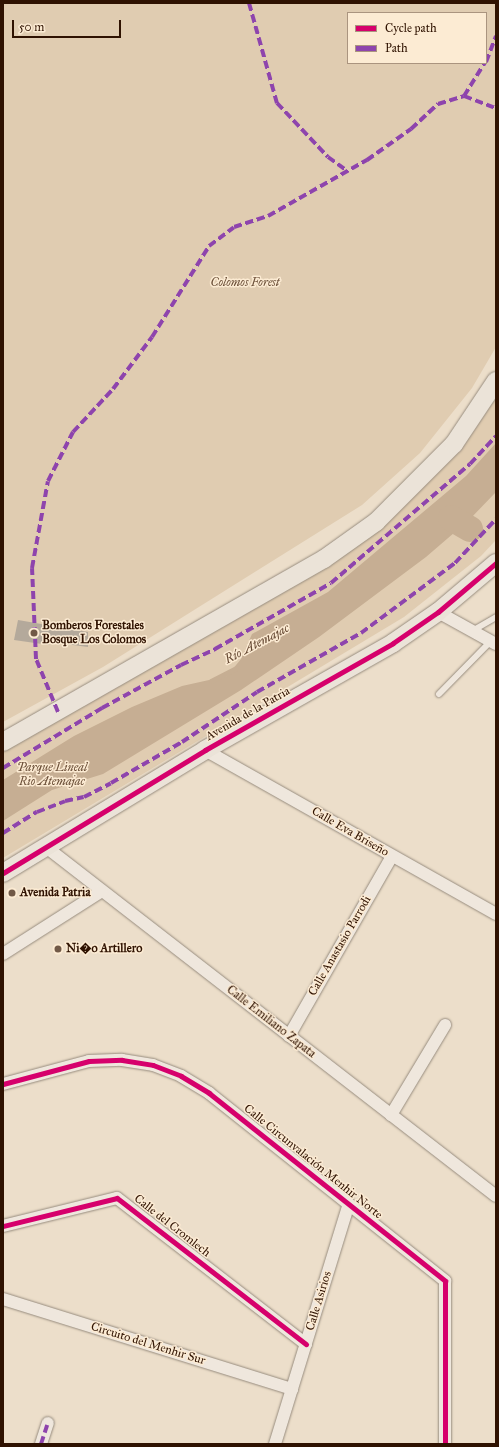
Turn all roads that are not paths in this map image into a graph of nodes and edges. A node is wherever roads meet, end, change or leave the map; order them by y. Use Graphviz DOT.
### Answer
graph roads {
  1 [pos="496,381"];
  2 [pos="496,563"];
  3 [pos="438,612"];
  4 [pos="496,617"];
  5 [pos="472,631"];
  6 [pos="494,643"];
  7 [pos="439,694"];
  8 [pos="3,742"];
  9 [pos="205,750"];
  10 [pos="46,847"];
  11 [pos="392,856"];
  12 [pos="3,873"];
  13 [pos="102,891"];
  14 [pos="496,914"];
  15 [pos="3,954"];
  16 [pos="445,1026"];
  17 [pos="289,1036"];
  18 [pos="3,1084"];
  19 [pos="391,1115"];
  20 [pos="494,1191"];
  21 [pos="349,1204"];
  22 [pos="3,1226"];
  23 [pos="3,1299"];
  24 [pos="306,1344"];
  25 [pos="292,1389"];
  26 [pos="48,1423"];
  27 [pos="41,1444"];
  28 [pos="275,1444"];
  29 [pos="444,1444"];
  1 -- 8 [label="main road"];
  2 -- 3 [label="main road, Avenida de la Patria"];
  3 -- 5 [label="street"];
  3 -- 9 [label="main road, Avenida de la Patria"];
  4 -- 5 [label="lane"];
  5 -- 6 [label="street"];
  6 -- 7 [label="lane"];
  9 -- 10 [label="main road, Avenida de la Patria"];
  9 -- 11 [label="street, Calle Eva Briseño"];
  10 -- 12 [label="main road, Avenida de la Patria"];
  10 -- 13 [label="street, Calle Emiliano Zapata"];
  11 -- 14 [label="street, Calle Eva Briseño"];
  11 -- 17 [label="street, Calle Anastasio Parrodi"];
  13 -- 15 [label="street"];
  13 -- 17 [label="street, Calle Emiliano Zapata"];
  16 -- 19 [label="street"];
  17 -- 19 [label="street, Calle Emiliano Zapata"];
  18 -- 21 [label="street, Calle Circunvalación Menhir Norte"];
  19 -- 20 [label="street, Calle Emiliano Zapata"];
  21 -- 24 [label="street, Calle Asirios"];
  21 -- 29 [label="street, Calle Circunvalación Menhir Norte"];
  22 -- 24 [label="street, Calle del Cromlech"];
  23 -- 25 [label="street, Circuito del Menhir Sur"];
  24 -- 25 [label="street, Calle Asirios"];
  25 -- 28 [label="street, Calle Asirios"];
  26 -- 27 [label="street"];
}
